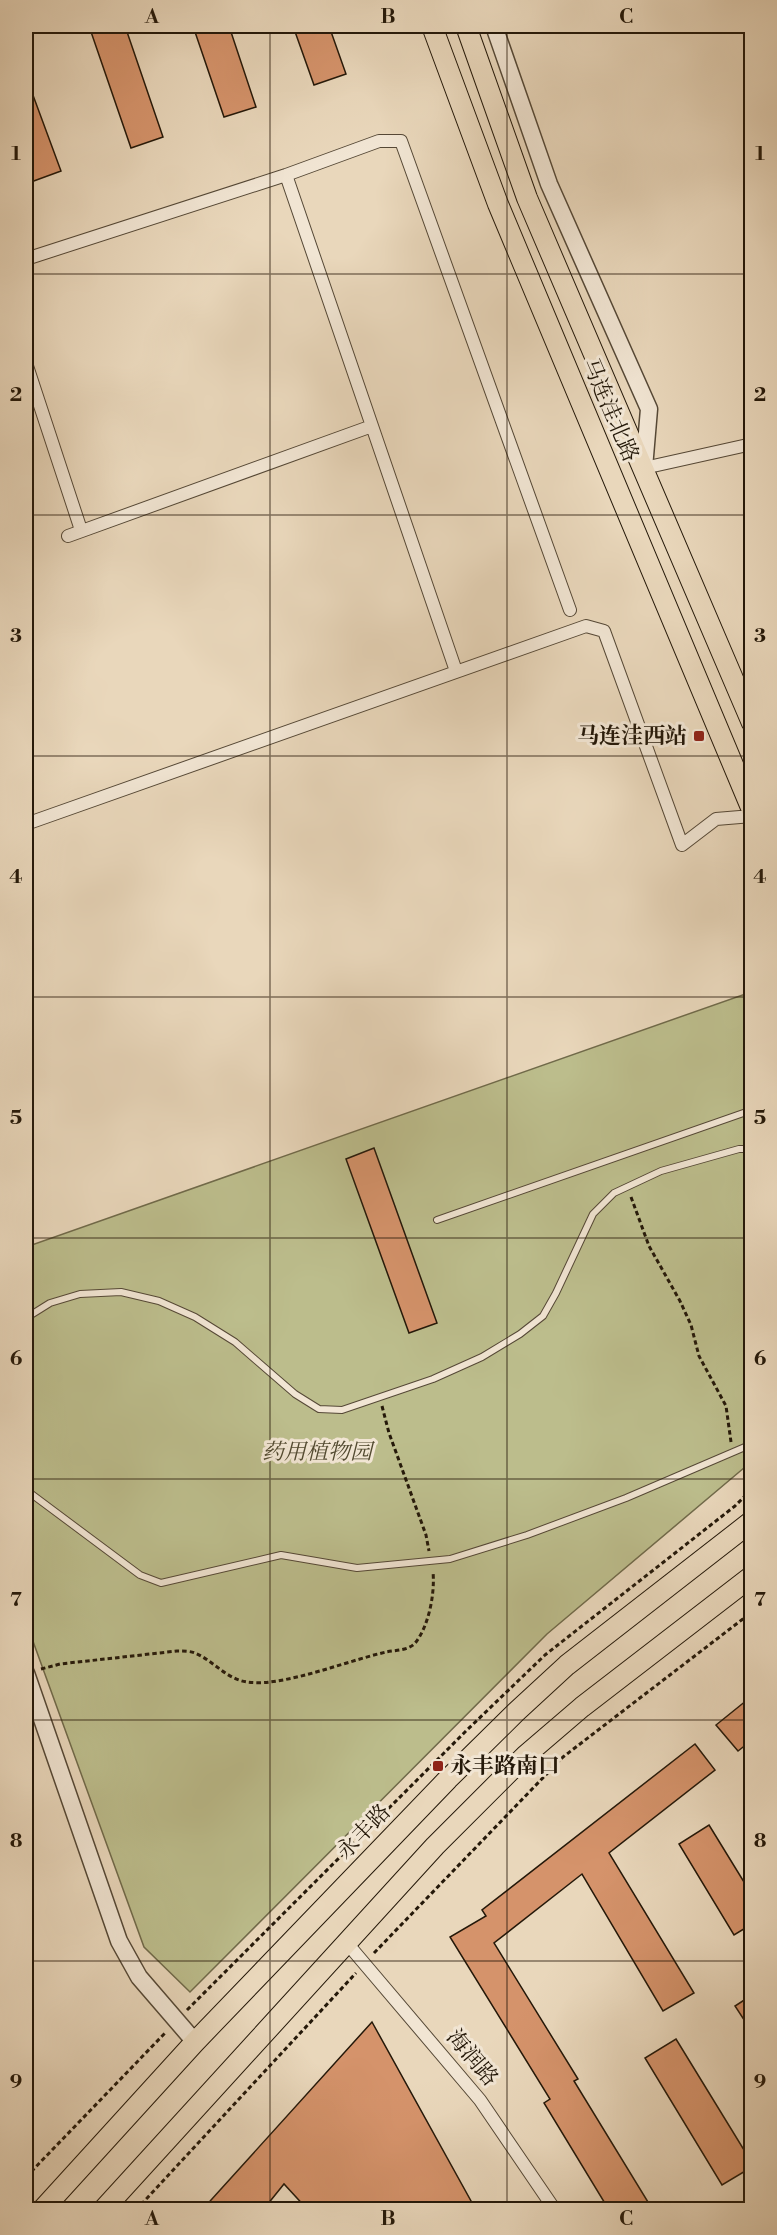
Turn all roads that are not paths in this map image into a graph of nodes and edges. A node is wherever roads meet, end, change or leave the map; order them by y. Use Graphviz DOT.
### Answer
graph roads {
  1 [pos="432,26"];
  2 [pos="466,26"];
  3 [pos="494,26"];
  4 [pos="286,175"];
  5 [pos="26,259"];
  6 [pos="26,363"];
  7 [pos="372,426"];
  8 [pos="752,444"];
  9 [pos="644,468"];
  10 [pos="81,530"];
  11 [pos="68,536"];
  12 [pos="570,610"];
  13 [pos="456,671"];
  14 [pos="752,723"];
  15 [pos="752,810"];
  16 [pos="752,816"];
  17 [pos="26,824"];
  18 [pos="752,1110"];
  19 [pos="752,1149"];
  20 [pos="437,1220"];
  21 [pos="26,1318"];
  22 [pos="752,1444"];
  23 [pos="26,1490"];
  24 [pos="752,1521"];
  25 [pos="752,1575"];
  26 [pos="26,1674"];
  27 [pos="346,1942"];
  28 [pos="195,2042"];
  29 [pos="752,2207"];
  30 [pos="42,2210"];
  31 [pos="103,2210"];
  32 [pos="555,2210"];
  33 [pos="747,2210"];
  1 -- 15 [label="main road, 马连洼北路"];
  2 -- 9 [label="main road, 马连洼北路"];
  3 -- 9 [label="street, 马连洼北路"];
  4 -- 5 [label="street"];
  4 -- 7 [label="street"];
  4 -- 12 [label="street"];
  6 -- 10 [label="street"];
  7 -- 10 [label="street"];
  7 -- 13 [label="street"];
  8 -- 9 [label="street"];
  9 -- 14 [label="main road, 马连洼北路"];
  10 -- 11 [label="street"];
  13 -- 16 [label="street"];
  13 -- 17 [label="street"];
  18 -- 20 [label="lane"];
  19 -- 21 [label="lane"];
  22 -- 23 [label="lane"];
  24 -- 28 [label="main road, 永丰路"];
  25 -- 27 [label="main road"];
  26 -- 28 [label="street"];
  27 -- 31 [label="main road"];
  27 -- 32 [label="street, 海润路"];
  28 -- 30 [label="main road, 永丰路"];
  29 -- 33 [label="street"];
}
